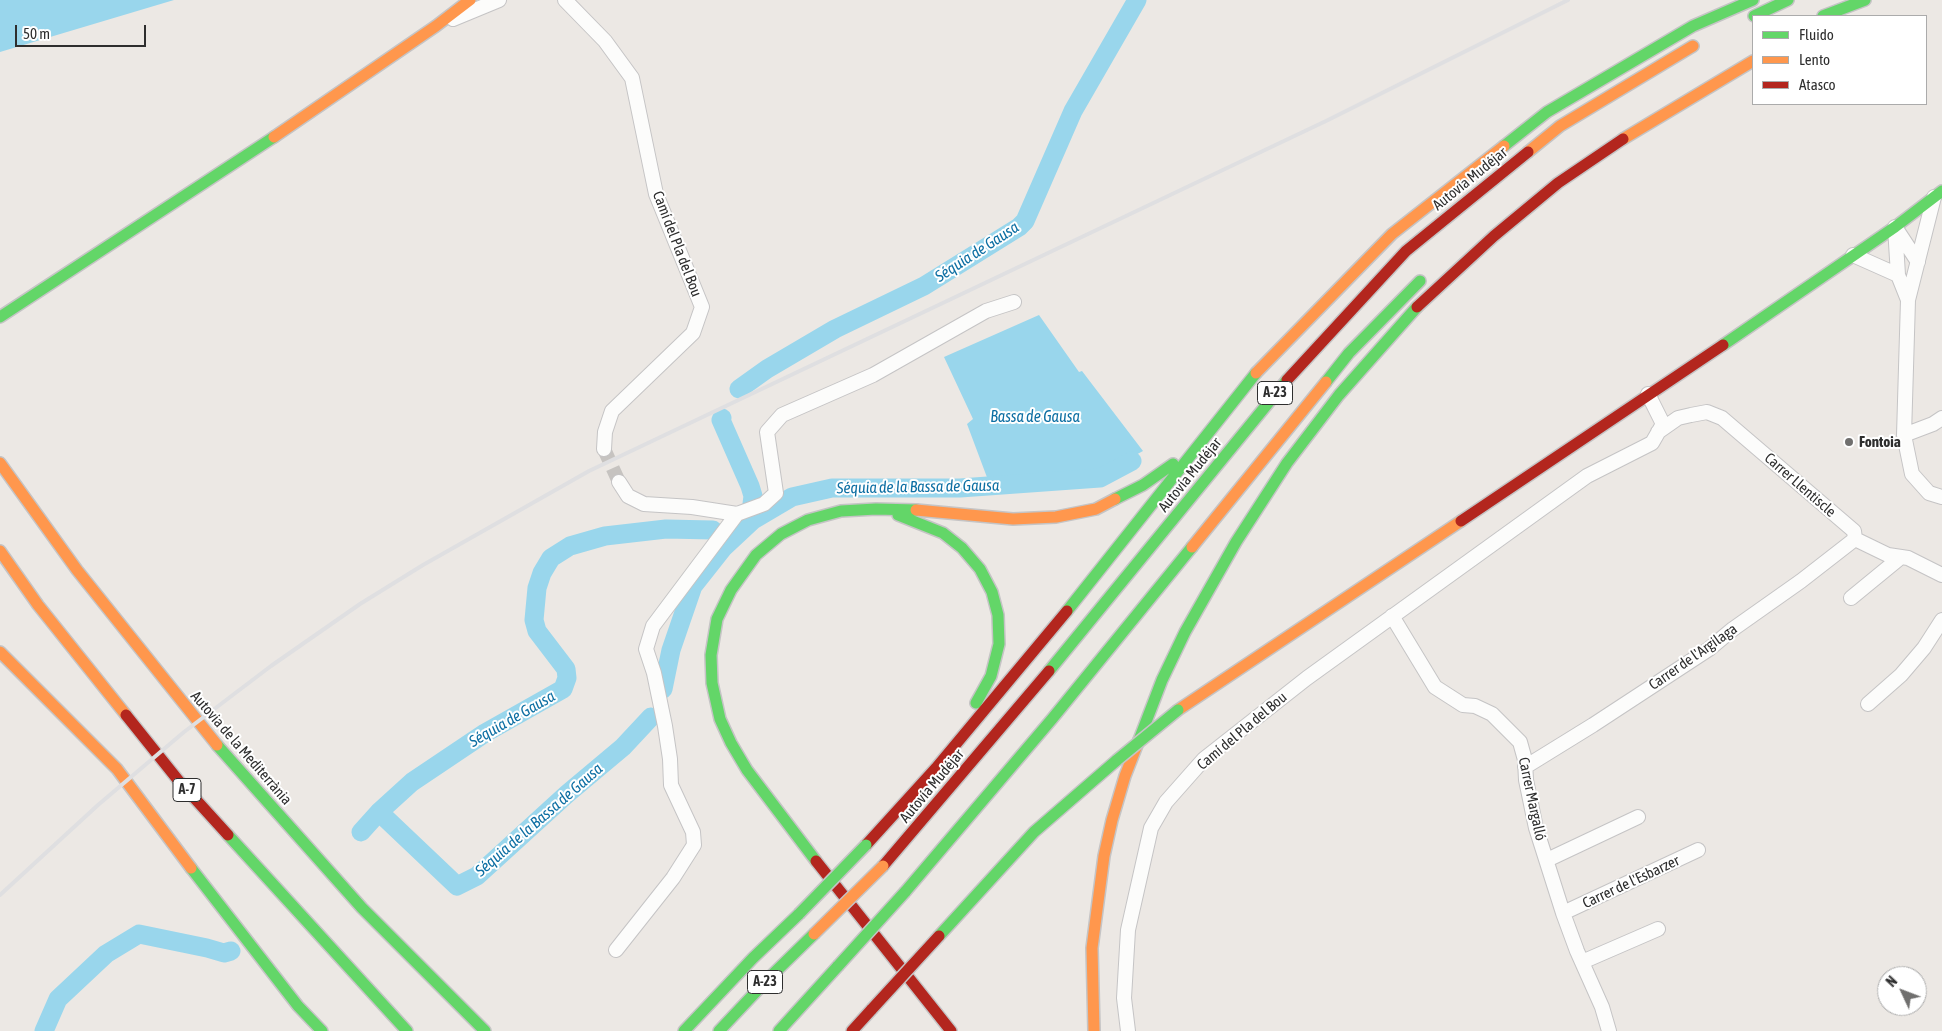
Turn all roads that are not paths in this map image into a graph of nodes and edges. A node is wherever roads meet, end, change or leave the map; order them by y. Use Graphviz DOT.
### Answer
graph roads {
  1 [pos="470,0"];
  2 [pos="499,0"];
  3 [pos="565,0"];
  4 [pos="1753,0"];
  5 [pos="1788,0"];
  6 [pos="1865,0"];
  7 [pos="1757,15"];
  8 [pos="1827,15"];
  9 [pos="1837,15"];
  10 [pos="436,26"];
  11 [pos="1702,41"];
  12 [pos="1751,54"];
  13 [pos="1938,194"];
  14 [pos="1895,227"];
  15 [pos="1853,255"];
  16 [pos="1918,262"];
  17 [pos="1429,273"];
  18 [pos="1898,275"];
  19 [pos="1908,300"];
  20 [pos="1014,302"];
  21 [pos="2,316"];
  22 [pos="1648,394"];
  23 [pos="1942,418"];
  24 [pos="1658,432"];
  25 [pos="1904,435"];
  26 [pos="1198,446"];
  27 [pos="604,449"];
  28 [pos="0,463"];
  29 [pos="619,482"];
  30 [pos="1942,498"];
  31 [pos="876,509"];
  32 [pos="737,514"];
  33 [pos="1855,539"];
  34 [pos="0,551"];
  35 [pos="1901,557"];
  36 [pos="1942,575"];
  37 [pos="1851,598"];
  38 [pos="1392,616"];
  39 [pos="1942,620"];
  40 [pos="0,652"];
  41 [pos="1868,704"];
  42 [pos="1525,767"];
  43 [pos="1638,817"];
  44 [pos="866,845"];
  45 [pos="1698,850"];
  46 [pos="1547,860"];
  47 [pos="1563,914"];
  48 [pos="1658,929"];
  49 [pos="616,950"];
  50 [pos="1582,962"];
  51 [pos="932,1008"];
  52 [pos="322,1031"];
  53 [pos="407,1031"];
  54 [pos="485,1031"];
  55 [pos="684,1031"];
  56 [pos="719,1031"];
  57 [pos="779,1031"];
  58 [pos="852,1031"];
  59 [pos="944,1031"];
  60 [pos="951,1031"];
  61 [pos="1094,1031"];
  62 [pos="1128,1031"];
  63 [pos="1609,1031"];
  1 -- 10 [label="main road"];
  2 -- 10 [label="street"];
  3 -- 27 [label="street, Camí del Pla del Bou"];
  4 -- 26 [label="main road"];
  5 -- 7 [label="main road"];
  6 -- 8 [label="main road"];
  6 -- 9 [label="main road"];
  10 -- 21 [label="main road"];
  11 -- 56 [label="main road, Autovía Mudéjar / A-23, bridge"];
  12 -- 61 [label="main road"];
  13 -- 14 [label="main road"];
  13 -- 16 [label="street"];
  14 -- 15 [label="main road"];
  14 -- 16 [label="street"];
  14 -- 18 [label="street"];
  15 -- 18 [label="street"];
  15 -- 22 [label="main road"];
  16 -- 19 [label="street"];
  17 -- 57 [label="main road, A-23, bridge"];
  18 -- 19 [label="street"];
  19 -- 25 [label="street"];
  20 -- 32 [label="street"];
  22 -- 24 [label="street"];
  22 -- 58 [label="main road, bridge"];
  23 -- 25 [label="street"];
  24 -- 33 [label="street, Carrer Llentiscle"];
  24 -- 38 [label="street, Carrer Llentiscle"];
  25 -- 30 [label="street"];
  26 -- 31 [label="main road"];
  26 -- 44 [label="main road"];
  28 -- 54 [label="main road, Autovia de la Mediterrània"];
  29 -- 32 [label="street"];
  31 -- 44 [label="main road"];
  31 -- 51 [label="main road"];
  32 -- 49 [label="street"];
  33 -- 35 [label="street, Carrer Llentiscle"];
  33 -- 42 [label="street, Carrer de l'Argilaga"];
  34 -- 53 [label="main road, A-7"];
  35 -- 36 [label="street, Carrer Llentiscle"];
  35 -- 37 [label="street"];
  38 -- 42 [label="street, Carrer Margalló"];
  38 -- 62 [label="street, Camí del Pla del Bou"];
  39 -- 41 [label="street"];
  40 -- 52 [label="main road"];
  42 -- 46 [label="street, Carrer Margalló"];
  43 -- 46 [label="street"];
  44 -- 55 [label="main road, bridge"];
  45 -- 47 [label="street, Carrer de l'Esbarzer"];
  46 -- 47 [label="street, Carrer Margalló"];
  47 -- 50 [label="street, Carrer Margalló"];
  48 -- 50 [label="street"];
  50 -- 63 [label="street, Carrer Margalló"];
  51 -- 59 [label="main road"];
  51 -- 60 [label="main road"];
}
